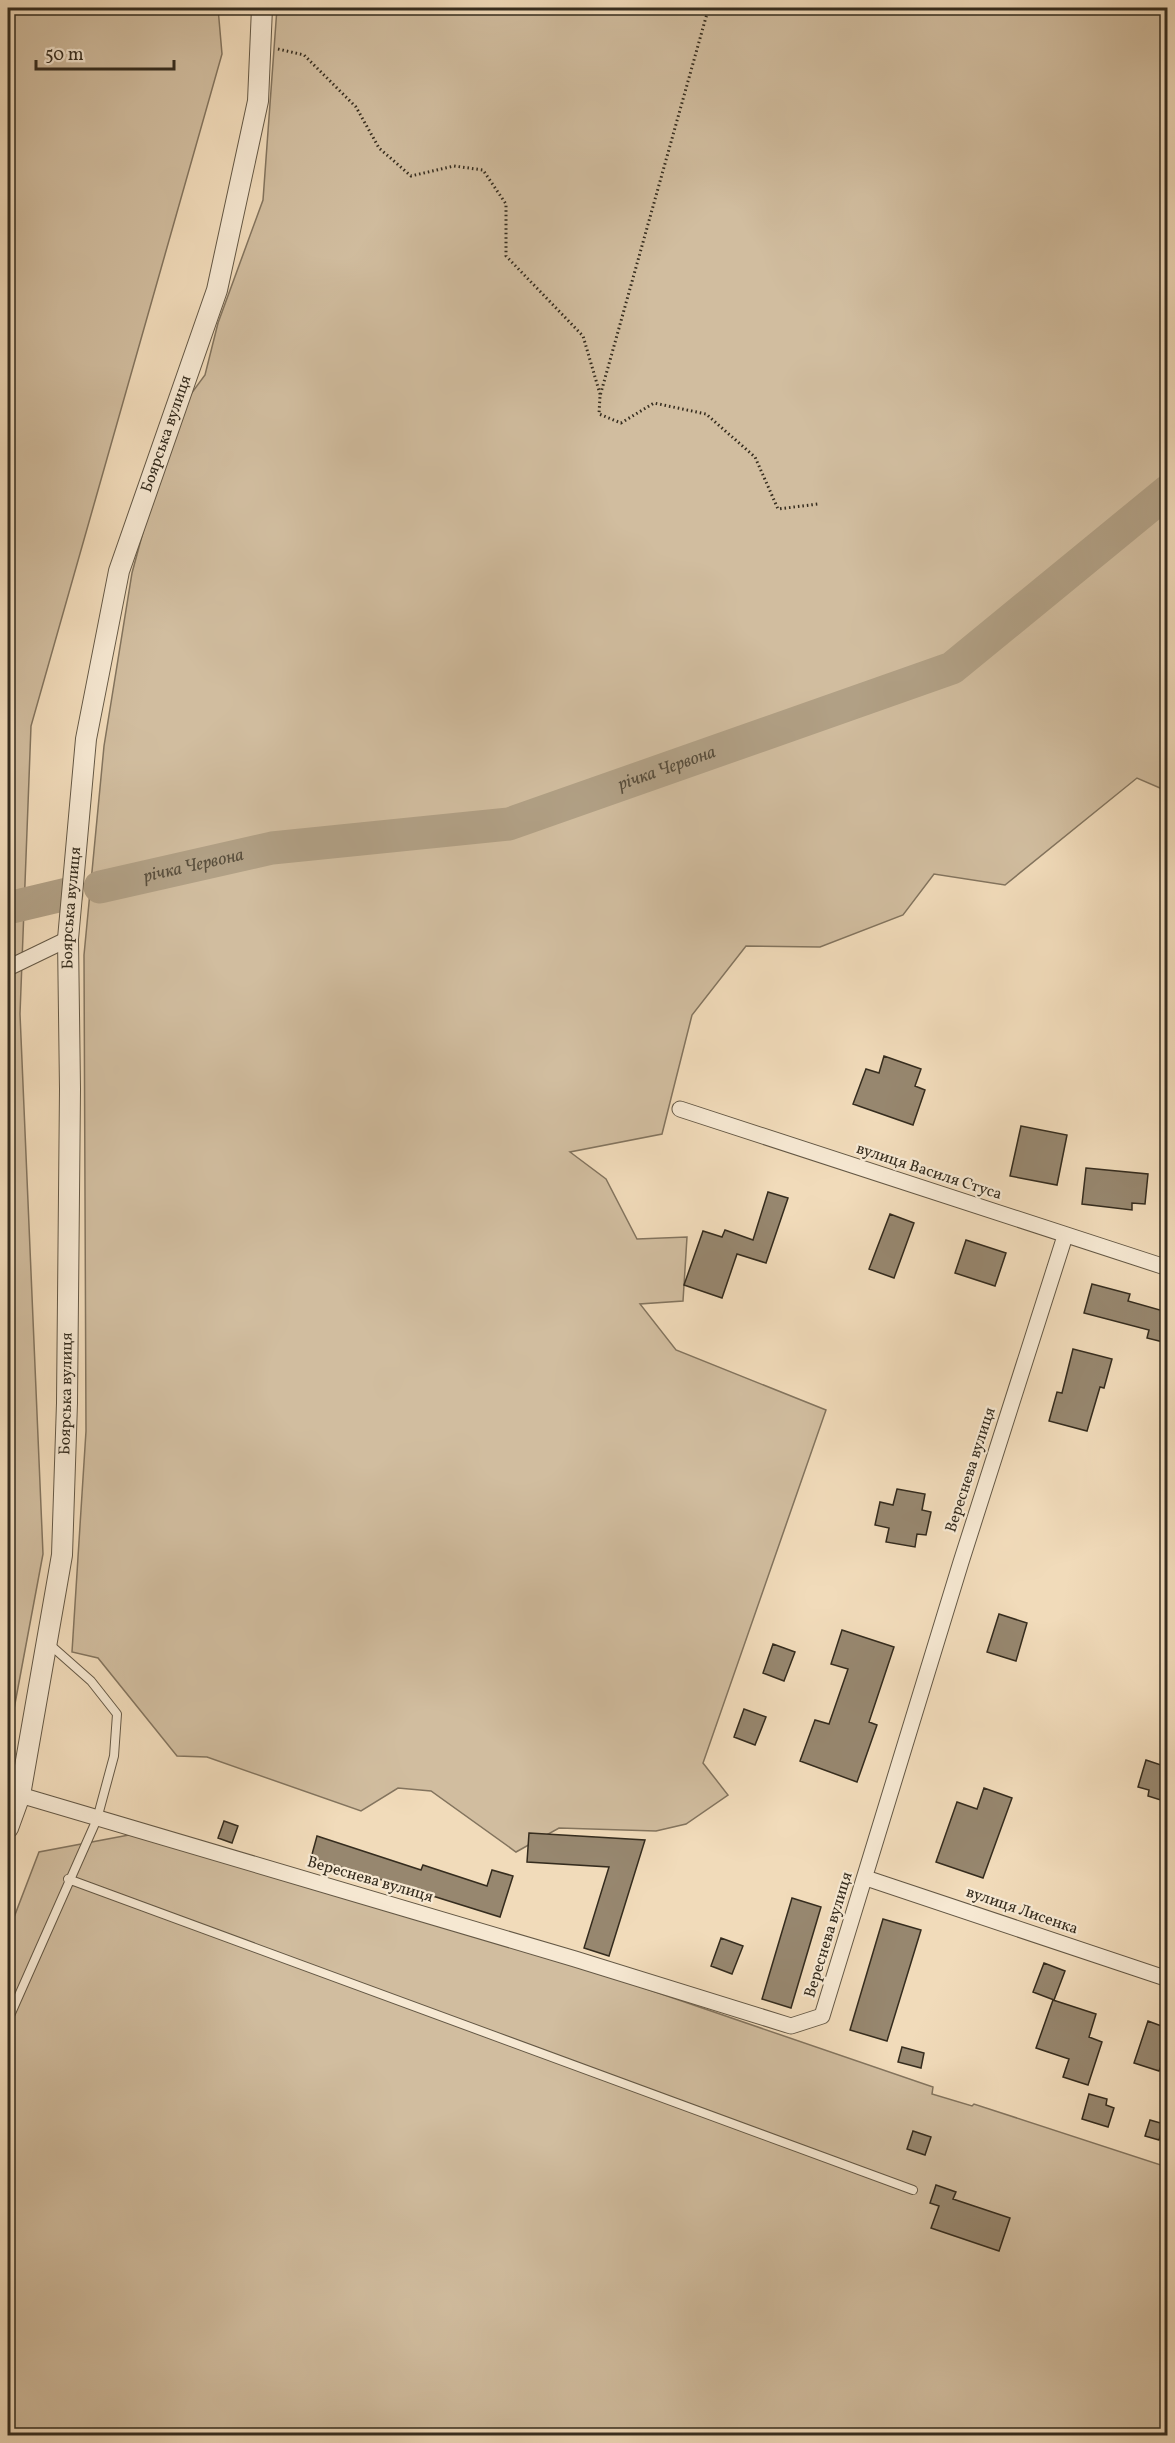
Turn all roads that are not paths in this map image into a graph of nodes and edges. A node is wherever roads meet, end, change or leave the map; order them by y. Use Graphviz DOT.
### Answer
graph roads {
  1 [pos="262,8"];
  2 [pos="68,939"];
  3 [pos="8,968"];
  4 [pos="680,1109"];
  5 [pos="1065,1236"];
  6 [pos="1167,1268"];
  7 [pos="48,1643"];
  8 [pos="20,1795"];
  9 [pos="97,1819"];
  10 [pos="8,1828"];
  11 [pos="866,1878"];
  12 [pos="68,1879"];
  13 [pos="1167,1979"];
  14 [pos="8,2020"];
  15 [pos="914,2190"];
  1 -- 2 [label="street, Боярська вулиця"];
  2 -- 3 [label="street"];
  2 -- 7 [label="street, Боярська вулиця"];
  4 -- 5 [label="street, вулиця Василя Стуса"];
  5 -- 6 [label="street, вулиця Василя Стуса"];
  5 -- 11 [label="street, Вереснева вулиця"];
  7 -- 8 [label="street, Боярська вулиця"];
  7 -- 9 [label="lane"];
  8 -- 9 [label="street, Вереснева вулиця"];
  8 -- 10 [label="street, Боярська вулиця"];
  9 -- 11 [label="street, Вереснева вулиця"];
  9 -- 12 [label="lane"];
  11 -- 13 [label="street, вулиця Лисенка"];
  12 -- 14 [label="lane"];
  12 -- 15 [label="lane"];
}
